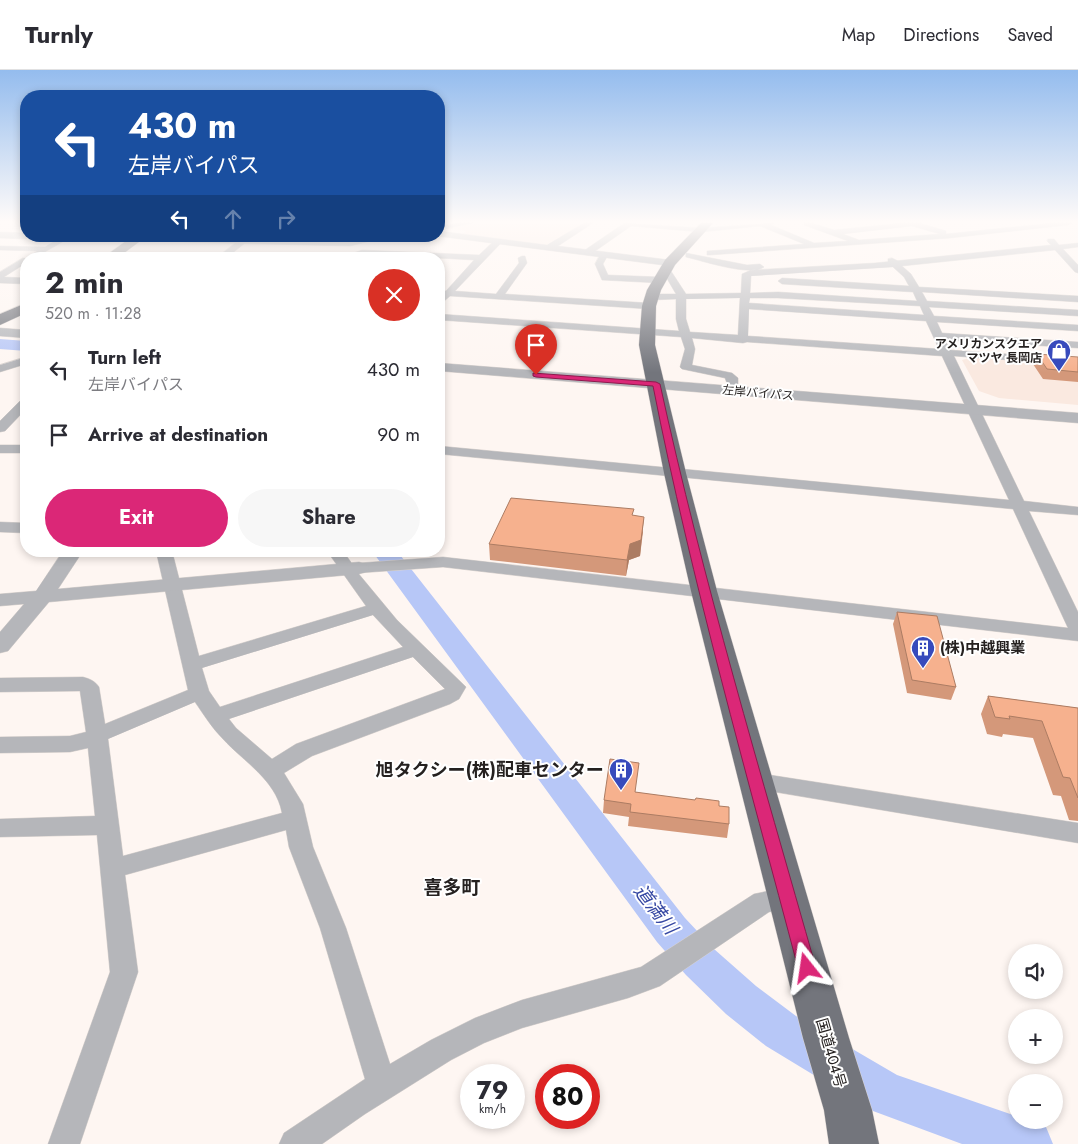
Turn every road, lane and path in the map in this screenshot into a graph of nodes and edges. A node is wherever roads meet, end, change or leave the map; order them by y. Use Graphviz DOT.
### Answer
graph roads {
  1 [pos="465,273"];
  2 [pos="515,273"];
  3 [pos="603,273"];
  4 [pos="660,273"];
  5 [pos="676,273"];
  6 [pos="688,273"];
  7 [pos="748,273"];
  8 [pos="861,273"];
  9 [pos="905,273"];
  10 [pos="666,275"];
  11 [pos="746,279"];
  12 [pos="0,280"];
  13 [pos="20,281"];
  14 [pos="866,286"];
  15 [pos="915,289"];
  16 [pos="445,291"];
  17 [pos="445,293"];
  18 [pos="745,295"];
  19 [pos="498,296"];
  20 [pos="681,296"];
  21 [pos="1078,299"];
  22 [pos="922,303"];
  23 [pos="745,306"];
  24 [pos="20,309"];
  25 [pos="1078,313"];
  26 [pos="20,316"];
  27 [pos="445,317"];
  28 [pos="929,318"];
  29 [pos="0,320"];
  30 [pos="0,326"];
  31 [pos="20,328"];
  32 [pos="1078,328"];
  33 [pos="0,332"];
  34 [pos="646,332"];
  35 [pos="20,334"];
  36 [pos="686,336"];
  37 [pos="938,336"];
  38 [pos="743,340"];
  39 [pos="1078,345"];
  40 [pos="946,353"];
  41 [pos="20,362"];
  42 [pos="445,362"];
  43 [pos="1078,362"];
  44 [pos="445,367"];
  45 [pos="0,369"];
  46 [pos="656,381"];
  47 [pos="732,384"];
  48 [pos="972,406"];
  49 [pos="20,408"];
  50 [pos="1078,412"];
  51 [pos="1078,418"];
  52 [pos="20,424"];
  53 [pos="2,425"];
  54 [pos="0,449"];
  55 [pos="20,449"];
  56 [pos="445,451"];
  57 [pos="675,473"];
  58 [pos="1020,506"];
  59 [pos="1078,512"];
  60 [pos="0,526"];
  61 [pos="20,528"];
  62 [pos="69,557"];
  63 [pos="165,557"];
  64 [pos="341,557"];
  65 [pos="352,569"];
  66 [pos="171,586"];
  67 [pos="704,591"];
  68 [pos="42,597"];
  69 [pos="0,600"];
  70 [pos="377,608"];
  71 [pos="1078,631"];
  72 [pos="1078,635"];
  73 [pos="0,646"];
  74 [pos="415,650"];
  75 [pos="192,665"];
  76 [pos="0,685"];
  77 [pos="199,693"];
  78 [pos="215,716"];
  79 [pos="97,736"];
  80 [pos="0,745"];
  81 [pos="271,770"];
  82 [pos="757,781"];
  83 [pos="294,819"];
  84 [pos="106,825"];
  85 [pos="0,828"];
  86 [pos="1078,833"];
  87 [pos="111,869"];
  88 [pos="788,898"];
  89 [pos="382,1085"];
  90 [pos="851,1127"];
  91 [pos="310,1139"];
  92 [pos="64,1144"];
  1 -- 16 [label="street"];
  2 -- 19 [label="street"];
  3 -- 10 [label="street"];
  4 -- 10 [label="street"];
  5 -- 10 [label="street"];
  6 -- 10 [label="street"];
  7 -- 11 [label="street"];
  8 -- 14 [label="street"];
  9 -- 15 [label="street"];
  10 -- 19 [label="street"];
  10 -- 20 [label="street"];
  10 -- 20 [label="street"];
  10 -- 34 [label="highway, 国道404号"];
  11 -- 14 [label="street"];
  11 -- 18 [label="street"];
  12 -- 13 [label="street"];
  14 -- 15 [label="street"];
  15 -- 21 [label="street"];
  15 -- 22 [label="street"];
  17 -- 19 [label="street"];
  18 -- 20 [label="street"];
  18 -- 22 [label="street"];
  18 -- 23 [label="street"];
  20 -- 36 [label="street"];
  22 -- 25 [label="street"];
  22 -- 28 [label="street"];
  23 -- 28 [label="street"];
  23 -- 38 [label="street"];
  24 -- 29 [label="highway"];
  26 -- 30 [label="highway"];
  27 -- 34 [label="street"];
  28 -- 32 [label="street"];
  28 -- 37 [label="street"];
  30 -- 31 [label="street"];
  33 -- 35 [label="street"];
  34 -- 36 [label="street"];
  34 -- 46 [label="highway, 国道404号"];
  36 -- 38 [label="street"];
  36 -- 47 [label="street"];
  37 -- 39 [label="street"];
  37 -- 40 [label="street"];
  38 -- 40 [label="street"];
  40 -- 43 [label="street"];
  40 -- 48 [label="street"];
  41 -- 45 [label="street"];
  42 -- 46 [label="street, 左岸バイパス"];
  44 -- 46 [label="street, 左岸バイパス"];
  46 -- 47 [label="street, 左岸バイパス"];
  46 -- 48 [label="street, 左岸バイパス"];
  46 -- 57 [label="highway, 国道404号"];
  47 -- 48 [label="street, 左岸バイパス"];
  48 -- 50 [label="street, 左岸バイパス"];
  48 -- 51 [label="street, 左岸バイパス"];
  48 -- 58 [label="street"];
  49 -- 53 [label="street"];
  52 -- 53 [label="street"];
  54 -- 55 [label="street"];
  56 -- 57 [label="street"];
  57 -- 58 [label="street"];
  57 -- 67 [label="highway, 国道404号"];
  58 -- 59 [label="street"];
  58 -- 71 [label="street"];
  60 -- 61 [label="street"];
  62 -- 68 [label="street"];
  63 -- 66 [label="street"];
  64 -- 65 [label="street"];
  65 -- 66 [label="street"];
  65 -- 67 [label="street"];
  65 -- 70 [label="street"];
  66 -- 68 [label="street"];
  66 -- 75 [label="street"];
  67 -- 72 [label="street"];
  67 -- 82 [label="highway, 国道404号"];
  68 -- 69 [label="street"];
  68 -- 73 [label="street"];
  70 -- 74 [label="street"];
  70 -- 75 [label="street"];
  74 -- 78 [label="street"];
  74 -- 81 [label="street"];
  75 -- 77 [label="street"];
  76 -- 79 [label="street"];
  77 -- 78 [label="street"];
  77 -- 79 [label="street"];
  78 -- 81 [label="street"];
  79 -- 80 [label="street"];
  79 -- 84 [label="street"];
  81 -- 83 [label="street"];
  82 -- 86 [label="street"];
  82 -- 88 [label="highway, 国道404号"];
  83 -- 87 [label="street"];
  83 -- 89 [label="street"];
  84 -- 85 [label="street"];
  84 -- 87 [label="street"];
  87 -- 92 [label="street"];
  88 -- 89 [label="street"];
  88 -- 90 [label="highway, 国道404号"];
  89 -- 91 [label="street"];
}
